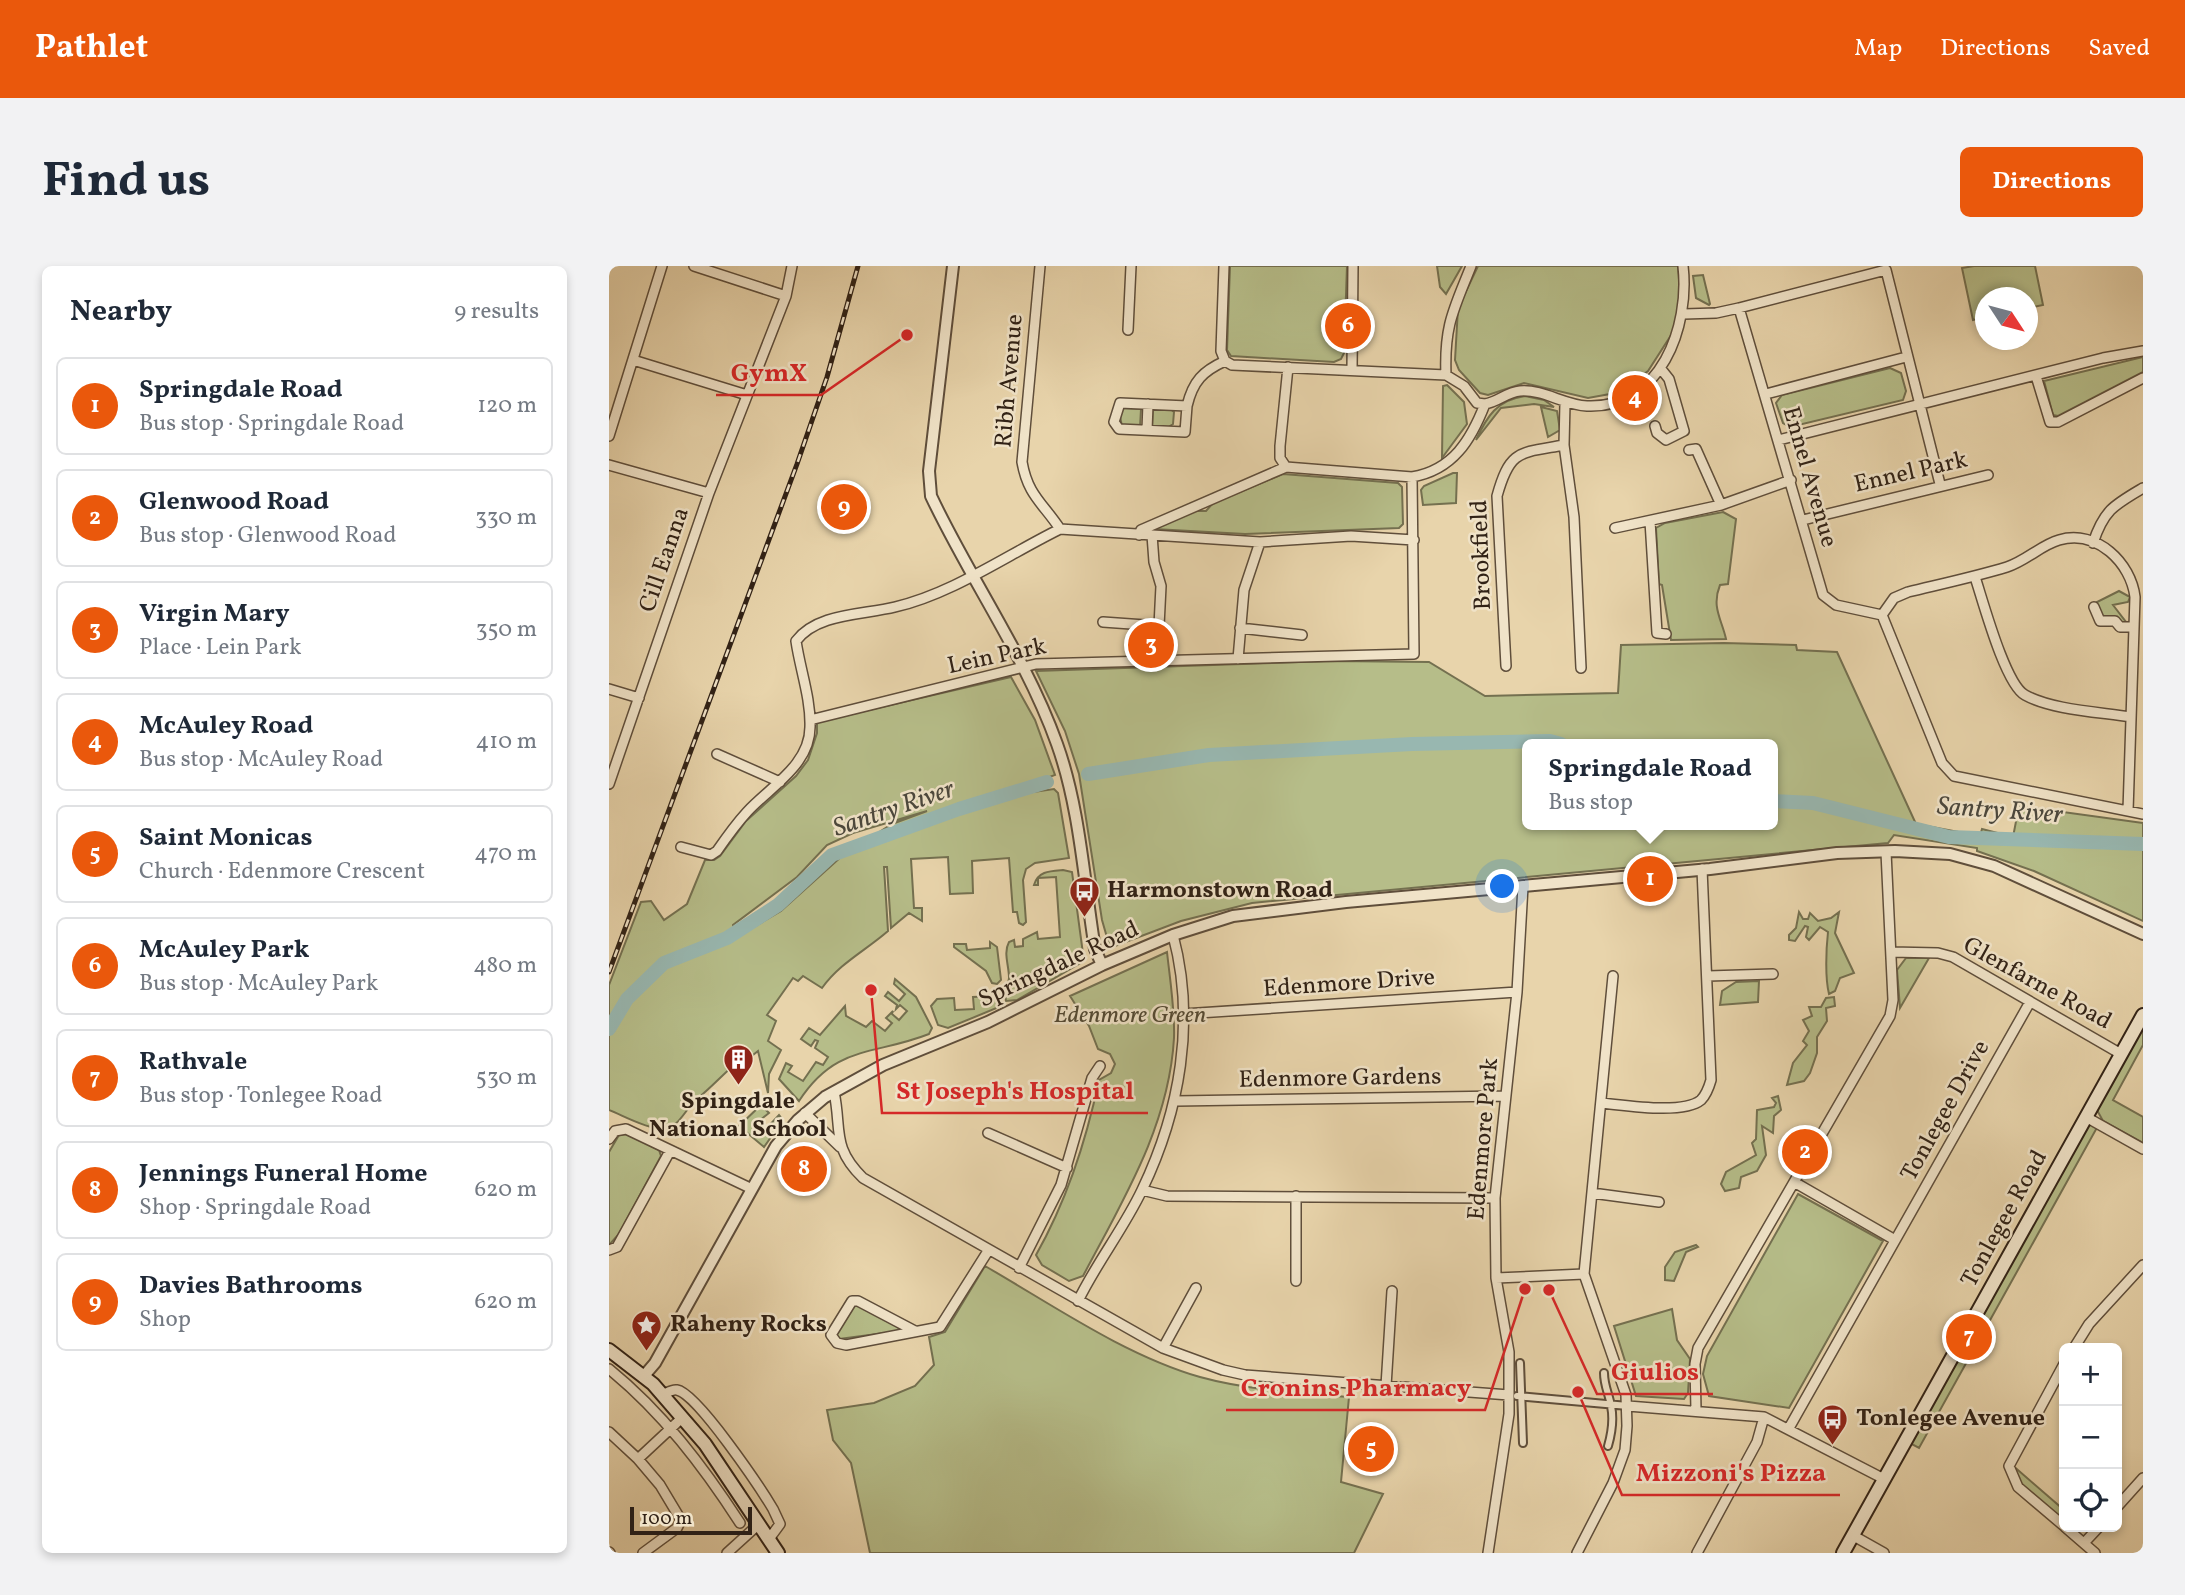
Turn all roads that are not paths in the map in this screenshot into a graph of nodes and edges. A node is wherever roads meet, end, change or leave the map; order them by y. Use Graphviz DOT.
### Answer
graph roads {
  1 [pos="662,266"];
  2 [pos="694,266"];
  3 [pos="792,266"];
  4 [pos="953,266"];
  5 [pos="1041,266"];
  6 [pos="1131,266"];
  7 [pos="1224,266"];
  8 [pos="1353,266"];
  9 [pos="1471,266"];
  10 [pos="1683,266"];
  11 [pos="1888,268"];
  12 [pos="786,296"];
  13 [pos="1739,308"];
  14 [pos="1684,314"];
  15 [pos="1128,330"];
  16 [pos="2143,351"];
  17 [pos="1906,357"];
  18 [pos="633,360"];
  19 [pos="1225,362"];
  20 [pos="1288,367"];
  21 [pos="1661,369"];
  22 [pos="1352,370"];
  23 [pos="1446,375"];
  24 [pos="2036,376"];
  25 [pos="2143,378"];
  26 [pos="1766,394"];
  27 [pos="747,395"];
  28 [pos="1565,402"];
  29 [pos="1919,403"];
  30 [pos="1149,404"];
  31 [pos="1485,404"];
  32 [pos="1187,405"];
  33 [pos="1655,426"];
  34 [pos="1147,430"];
  35 [pos="609,436"];
  36 [pos="1779,440"];
  37 [pos="1564,445"];
  38 [pos="1689,450"];
  39 [pos="609,465"];
  40 [pos="1286,467"];
  41 [pos="1988,475"];
  42 [pos="1412,477"];
  43 [pos="1791,480"];
  44 [pos="1940,484"];
  45 [pos="2143,488"];
  46 [pos="709,493"];
  47 [pos="1721,505"];
  48 [pos="1803,520"];
  49 [pos="1650,521"];
  50 [pos="1615,528"];
  51 [pos="1060,529"];
  52 [pos="1139,534"];
  53 [pos="1152,535"];
  54 [pos="1413,540"];
  55 [pos="1260,542"];
  56 [pos="2093,543"];
  57 [pos="971,575"];
  58 [pos="1975,577"];
  59 [pos="2094,607"];
  60 [pos="1882,615"];
  61 [pos="1103,622"];
  62 [pos="2133,627"];
  63 [pos="1240,628"];
  64 [pos="1666,634"];
  65 [pos="1303,635"];
  66 [pos="1237,659"];
  67 [pos="1506,666"];
  68 [pos="1022,668"];
  69 [pos="1581,668"];
  70 [pos="609,689"];
  71 [pos="639,698"];
  72 [pos="2131,718"];
  73 [pos="810,720"];
  74 [pos="717,754"];
  75 [pos="780,782"];
  76 [pos="609,784"];
  77 [pos="2128,811"];
  78 [pos="2143,814"];
  79 [pos="681,847"];
  80 [pos="1886,852"];
  81 [pos="1702,869"];
  82 [pos="1523,886"];
  83 [pos="2143,934"];
  84 [pos="1173,935"];
  85 [pos="1891,952"];
  86 [pos="1102,965"];
  87 [pos="1773,974"];
  88 [pos="1613,976"];
  89 [pos="1708,976"];
  90 [pos="1517,992"];
  91 [pos="2030,1002"];
  92 [pos="1183,1014"];
  93 [pos="2143,1015"];
  94 [pos="2121,1054"];
  95 [pos="1100,1066"];
  96 [pos="834,1092"];
  97 [pos="1504,1096"];
  98 [pos="1176,1101"];
  99 [pos="1601,1103"];
  100 [pos="805,1113"];
  101 [pos="2085,1117"];
  102 [pos="835,1119"];
  103 [pos="822,1130"];
  104 [pos="988,1133"];
  105 [pos="609,1139"];
  106 [pos="841,1148"];
  107 [pos="2143,1149"];
  108 [pos="670,1151"];
  109 [pos="1066,1168"];
  110 [pos="1794,1182"];
  111 [pos="750,1188"];
  112 [pos="1142,1190"];
  113 [pos="1592,1193"];
  114 [pos="1296,1196"];
  115 [pos="1495,1198"];
  116 [pos="1659,1202"];
  117 [pos="1895,1240"];
  118 [pos="609,1250"];
  119 [pos="988,1251"];
  120 [pos="1019,1268"];
  121 [pos="2141,1270"];
  122 [pos="1584,1274"];
  123 [pos="1496,1278"];
  124 [pos="1296,1281"];
  125 [pos="1196,1288"];
  126 [pos="1392,1290"];
  127 [pos="1078,1301"];
  128 [pos="915,1331"];
  129 [pos="2077,1343"];
  130 [pos="1163,1348"];
  131 [pos="609,1350"];
  132 [pos="1520,1363"];
  133 [pos="609,1369"];
  134 [pos="1604,1373"];
  135 [pos="2059,1373"];
  136 [pos="643,1377"];
  137 [pos="1386,1386"];
  138 [pos="662,1395"];
  139 [pos="1517,1396"];
  140 [pos="1611,1404"];
  141 [pos="1628,1406"];
  142 [pos="1696,1410"];
  143 [pos="683,1417"];
  144 [pos="1764,1417"];
  145 [pos="1789,1428"];
  146 [pos="670,1429"];
  147 [pos="609,1432"];
  148 [pos="1523,1443"];
  149 [pos="1608,1446"];
  150 [pos="638,1459"];
  151 [pos="2143,1478"];
  152 [pos="1884,1479"];
  153 [pos="2122,1501"];
  154 [pos="2059,1521"];
  155 [pos="740,1523"];
  156 [pos="759,1524"];
  157 [pos="2072,1532"];
  158 [pos="2094,1532"];
  159 [pos="1852,1535"];
  160 [pos="769,1539"];
  161 [pos="2084,1543"];
  162 [pos="643,1553"];
  163 [pos="727,1553"];
  164 [pos="778,1553"];
  165 [pos="1488,1553"];
  166 [pos="1577,1553"];
  167 [pos="1697,1553"];
  168 [pos="1843,1553"];
  169 [pos="1884,1553"];
  170 [pos="2095,1553"];
  1 -- 18 [label="street"];
  2 -- 12 [label="street"];
  3 -- 12 [label="street"];
  4 -- 57 [label="street"];
  5 -- 51 [label="street, Ribh Avenue"];
  6 -- 15 [label="street"];
  7 -- 19 [label="street"];
  8 -- 22 [label="street"];
  9 -- 23 [label="street"];
  10 -- 14 [label="street"];
  11 -- 13 [label="street"];
  11 -- 17 [label="street"];
  12 -- 27 [label="street"];
  13 -- 14 [label="street"];
  13 -- 26 [label="street, Ennel Avenue"];
  14 -- 21 [label="street"];
  16 -- 24 [label="street"];
  17 -- 26 [label="street"];
  17 -- 29 [label="street"];
  18 -- 27 [label="street"];
  18 -- 35 [label="street"];
  19 -- 20 [label="street"];
  19 -- 32 [label="street"];
  20 -- 22 [label="street"];
  20 -- 40 [label="street"];
  21 -- 28 [label="street"];
  21 -- 33 [label="street"];
  22 -- 23 [label="street"];
  23 -- 31 [label="street"];
  24 -- 25 [label="street"];
  24 -- 29 [label="street"];
  26 -- 36 [label="street, Ennel Avenue"];
  27 -- 46 [label="street"];
  28 -- 31 [label="street"];
  28 -- 37 [label="street"];
  29 -- 36 [label="street"];
  29 -- 44 [label="street"];
  30 -- 32 [label="street"];
  30 -- 34 [label="street"];
  30 -- 34 [label="street"];
  31 -- 42 [label="street"];
  32 -- 34 [label="street"];
  36 -- 43 [label="street, Ennel Avenue"];
  37 -- 67 [label="street, Brookfield"];
  37 -- 69 [label="street"];
  38 -- 47 [label="street"];
  39 -- 46 [label="street, Cill Eanna"];
  40 -- 42 [label="street"];
  40 -- 52 [label="street"];
  41 -- 44 [label="street, Ennel Park"];
  42 -- 54 [label="street"];
  43 -- 47 [label="street"];
  43 -- 48 [label="street, Ennel Avenue"];
  44 -- 48 [label="street, Ennel Park"];
  45 -- 56 [label="street"];
  46 -- 71 [label="street, Cill Eanna"];
  47 -- 49 [label="street"];
  48 -- 60 [label="street, Ennel Avenue"];
  49 -- 50 [label="street"];
  49 -- 64 [label="street"];
  51 -- 52 [label="street"];
  51 -- 57 [label="street"];
  52 -- 53 [label="street"];
  53 -- 55 [label="street"];
  53 -- 61 [label="street"];
  54 -- 55 [label="street"];
  54 -- 66 [label="street, Lein Park"];
  55 -- 63 [label="street"];
  56 -- 58 [label="street"];
  56 -- 62 [label="street"];
  57 -- 68 [label="street"];
  57 -- 73 [label="street"];
  58 -- 60 [label="street"];
  58 -- 72 [label="street"];
  59 -- 62 [label="street"];
  60 -- 77 [label="street"];
  62 -- 72 [label="street"];
  63 -- 65 [label="street"];
  63 -- 66 [label="street"];
  66 -- 68 [label="street, Lein Park"];
  68 -- 73 [label="street, Lein Park"];
  68 -- 86 [label="street"];
  70 -- 71 [label="street"];
  71 -- 76 [label="street, Cill Eanna"];
  72 -- 77 [label="street"];
  73 -- 75 [label="street"];
  74 -- 75 [label="street"];
  75 -- 79 [label="street"];
  77 -- 78 [label="street"];
  80 -- 81 [label="street, Springdale Road"];
  80 -- 83 [label="street, Springdale Road"];
  80 -- 85 [label="street"];
  81 -- 82 [label="street, Springdale Road"];
  81 -- 89 [label="street"];
  82 -- 84 [label="street, Springdale Road"];
  82 -- 90 [label="street, Edenmore Park"];
  84 -- 86 [label="street, Springdale Road"];
  84 -- 92 [label="street"];
  85 -- 91 [label="street, Glenfarne Road"];
  85 -- 110 [label="street"];
  86 -- 96 [label="street, Springdale Road"];
  87 -- 89 [label="street"];
  88 -- 99 [label="street"];
  89 -- 99 [label="street"];
  90 -- 92 [label="street, Edenmore Drive"];
  90 -- 97 [label="street, Edenmore Park"];
  91 -- 94 [label="street, Glenfarne Road"];
  91 -- 117 [label="street, Tonlegee Drive"];
  92 -- 98 [label="street"];
  93 -- 94 [label="main road, Tonlegee Road"];
  94 -- 101 [label="main road, Tonlegee Road"];
  95 -- 109 [label="street"];
  96 -- 100 [label="street, Springdale Road"];
  96 -- 102 [label="street"];
  97 -- 98 [label="street, Edenmore Gardens"];
  97 -- 115 [label="street, Edenmore Park"];
  98 -- 112 [label="street"];
  99 -- 113 [label="street"];
  100 -- 103 [label="street"];
  100 -- 111 [label="street, Springdale Road"];
  101 -- 107 [label="street"];
  101 -- 152 [label="main road, Tonlegee Road"];
  102 -- 103 [label="street"];
  102 -- 106 [label="street"];
  103 -- 106 [label="street"];
  104 -- 109 [label="street"];
  105 -- 108 [label="street"];
  106 -- 119 [label="street"];
  108 -- 111 [label="street"];
  108 -- 118 [label="street"];
  109 -- 120 [label="street"];
  110 -- 117 [label="street"];
  110 -- 142 [label="street"];
  111 -- 136 [label="street, Springdale Road"];
  112 -- 114 [label="street"];
  112 -- 127 [label="street"];
  113 -- 116 [label="street"];
  113 -- 122 [label="street"];
  114 -- 115 [label="street"];
  114 -- 124 [label="street"];
  115 -- 123 [label="street, Edenmore Park"];
  117 -- 145 [label="street, Tonlegee Drive"];
  119 -- 120 [label="street"];
  119 -- 128 [label="street"];
  120 -- 127 [label="street"];
  121 -- 129 [label="street"];
  122 -- 123 [label="street"];
  122 -- 141 [label="street"];
  123 -- 139 [label="street, Edenmore Park"];
  125 -- 130 [label="street"];
  126 -- 137 [label="street"];
  127 -- 130 [label="street"];
  128 -- 128 [label="street"];
  130 -- 137 [label="street"];
  131 -- 136 [label="main road"];
  132 -- 139 [label="street"];
  133 -- 146 [label="street"];
  134 -- 140 [label="street"];
  135 -- 154 [label="street"];
  136 -- 138 [label="main road"];
  137 -- 139 [label="street"];
  138 -- 143 [label="main road"];
  138 -- 160 [label="street"];
  139 -- 140 [label="street"];
  139 -- 148 [label="street"];
  139 -- 165 [label="street, Edenmore Park"];
  140 -- 141 [label="street"];
  140 -- 149 [label="street"];
  141 -- 142 [label="street"];
  141 -- 166 [label="street"];
  142 -- 144 [label="street"];
  143 -- 146 [label="street"];
  143 -- 156 [label="main road"];
  144 -- 145 [label="street"];
  144 -- 167 [label="street"];
  145 -- 152 [label="street"];
  146 -- 150 [label="street"];
  146 -- 155 [label="street"];
  147 -- 150 [label="street"];
  150 -- 162 [label="street"];
  151 -- 153 [label="street"];
  152 -- 159 [label="main road, Tonlegee Road"];
  156 -- 160 [label="main road"];
  156 -- 163 [label="street"];
  157 -- 161 [label="street"];
  158 -- 161 [label="street"];
  159 -- 168 [label="main road, Tonlegee Road"];
  159 -- 169 [label="street"];
  160 -- 164 [label="main road"];
  161 -- 170 [label="street"];
}
